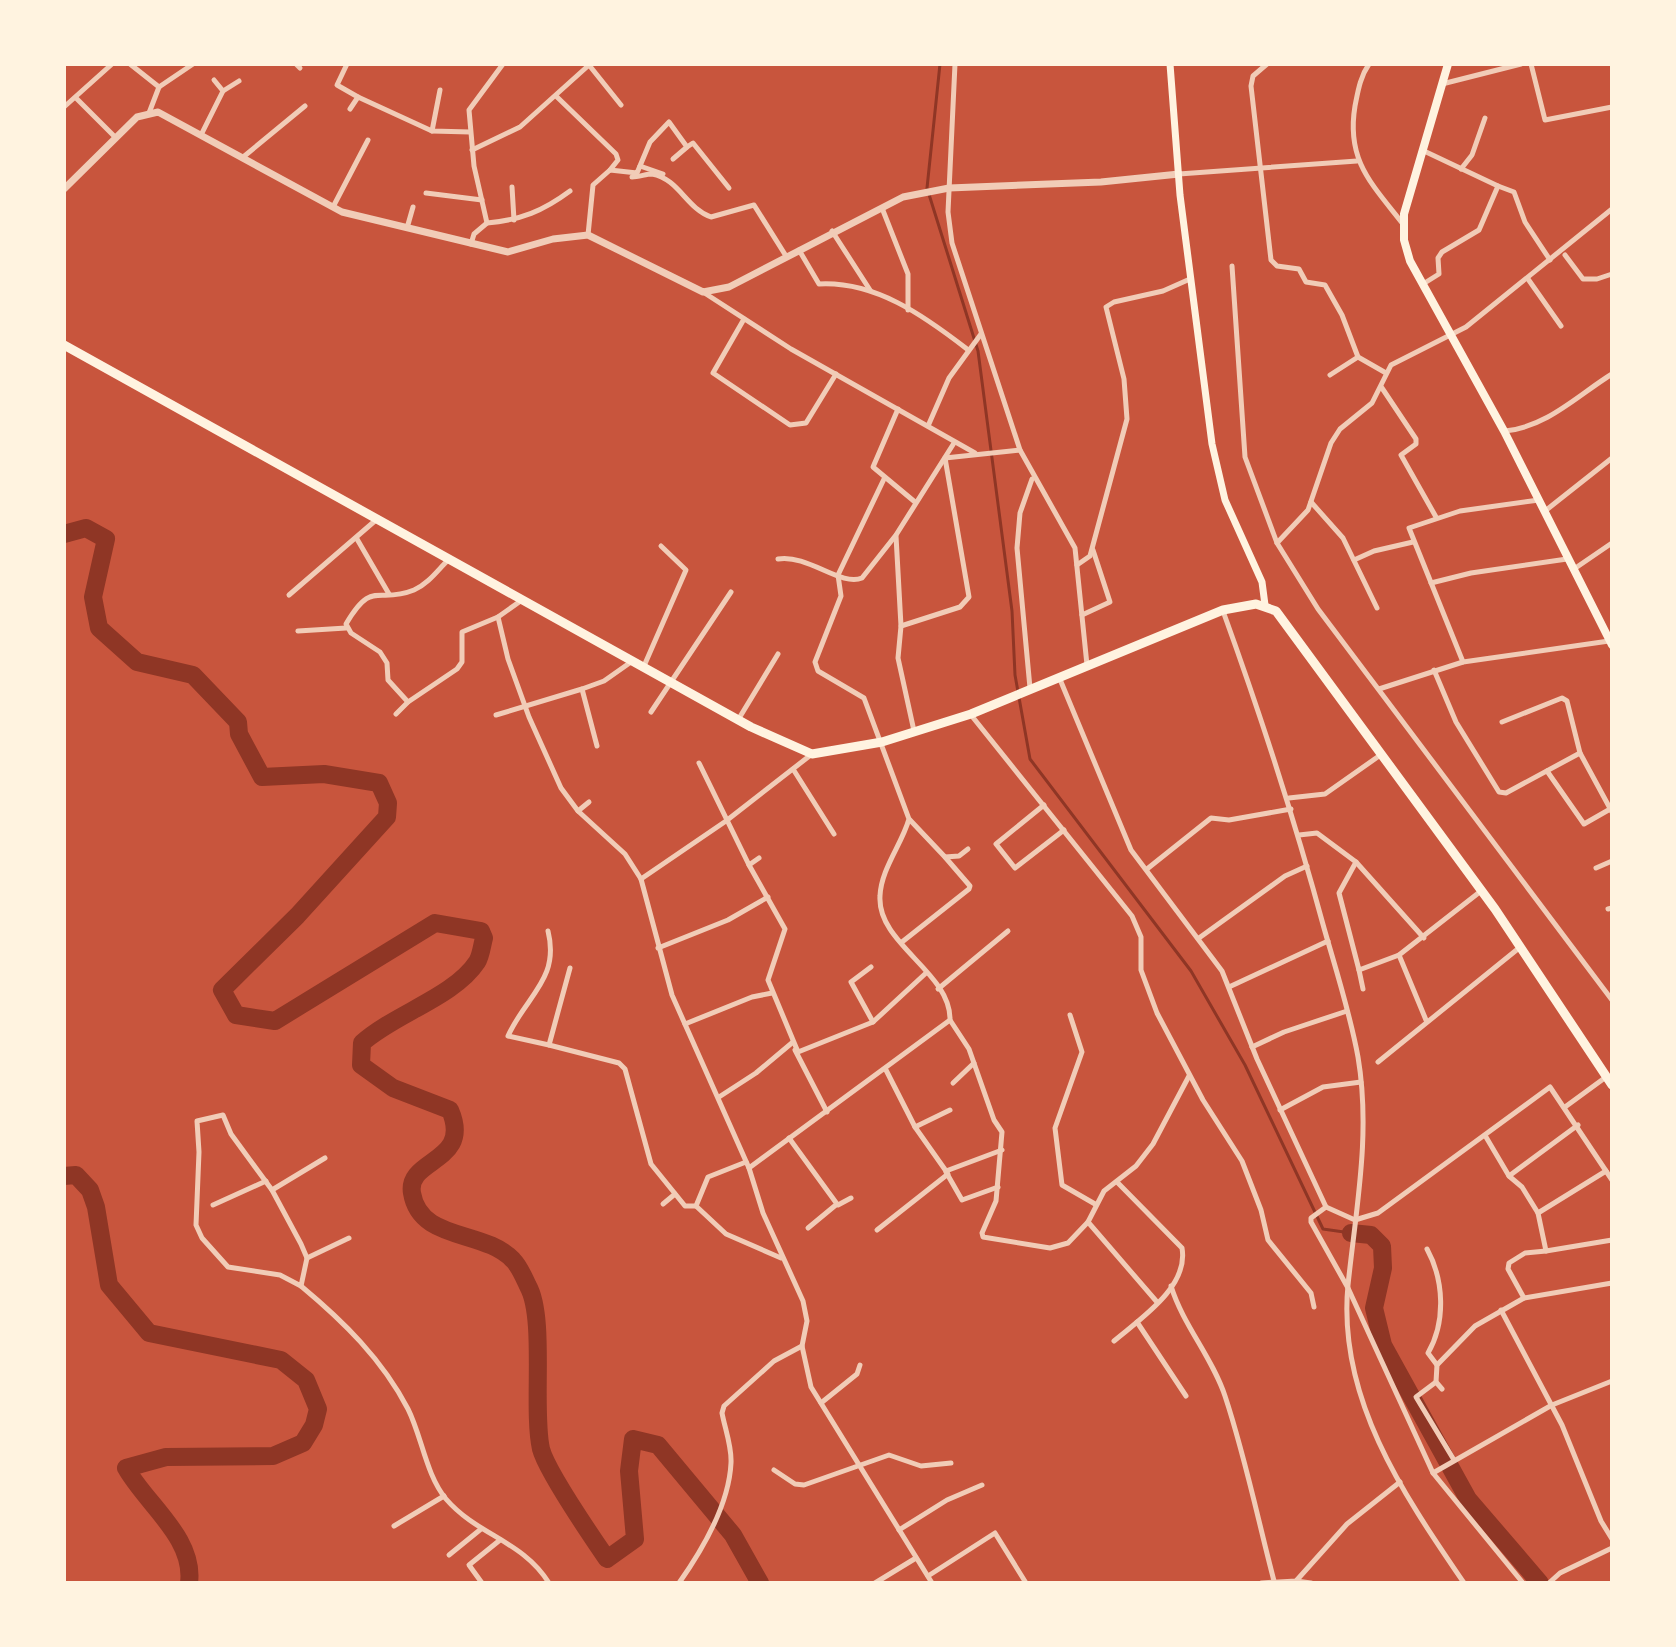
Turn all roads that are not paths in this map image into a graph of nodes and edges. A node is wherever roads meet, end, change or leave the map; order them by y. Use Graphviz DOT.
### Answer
graph roads {
  1 [pos="112,64"];
  2 [pos="130,64"];
  3 [pos="193,64"];
  4 [pos="347,64"];
  5 [pos="503,64"];
  6 [pos="955,64"];
  7 [pos="1170,64"];
  8 [pos="1267,64"];
  9 [pos="1369,64"];
  10 [pos="1448,64"];
  11 [pos="1521,64"];
  12 [pos="1531,64"];
  13 [pos="589,65"];
  14 [pos="214,80"];
  15 [pos="239,81"];
  16 [pos="1442,84"];
  17 [pos="159,87"];
  18 [pos="440,90"];
  19 [pos="223,91"];
  20 [pos="556,96"];
  21 [pos="358,97"];
  22 [pos="76,98"];
  23 [pos="621,105"];
  24 [pos="305,106"];
  25 [pos="64,107"];
  26 [pos="1612,107"];
  27 [pos="350,109"];
  28 [pos="149,113"];
  29 [pos="1485,118"];
  30 [pos="432,131"];
  31 [pos="470,132"];
  32 [pos="202,133"];
  33 [pos="114,136"];
  34 [pos="368,140"];
  35 [pos="687,147"];
  36 [pos="472,150"];
  37 [pos="1424,151"];
  38 [pos="242,158"];
  39 [pos="673,159"];
  40 [pos="1357,161"];
  41 [pos="640,166"];
  42 [pos="1261,169"];
  43 [pos="1461,169"];
  44 [pos="609,170"];
  45 [pos="663,174"];
  46 [pos="1179,174"];
  47 [pos="1498,186"];
  48 [pos="512,187"];
  49 [pos="729,188"];
  50 [pos="949,188"];
  51 [pos="64,189"];
  52 [pos="570,191"];
  53 [pos="426,193"];
  54 [pos="482,200"];
  55 [pos="413,207"];
  56 [pos="332,208"];
  57 [pos="882,208"];
  58 [pos="1612,209"];
  59 [pos="514,220"];
  60 [pos="487,223"];
  61 [pos="1403,224"];
  62 [pos="407,228"];
  63 [pos="832,231"];
  64 [pos="588,235"];
  65 [pos="470,245"];
  66 [pos="798,249"];
  67 [pos="1565,255"];
  68 [pos="786,256"];
  69 [pos="1550,260"];
  70 [pos="1232,266"];
  71 [pos="1612,274"];
  72 [pos="1190,279"];
  73 [pos="1528,279"];
  74 [pos="1423,284"];
  75 [pos="871,290"];
  76 [pos="703,292"];
  77 [pos="907,310"];
  78 [pos="744,319"];
  79 [pos="1561,326"];
  80 [pos="980,335"];
  81 [pos="1453,336"];
  82 [pos="64,345"];
  83 [pos="967,349"];
  84 [pos="1358,357"];
  85 [pos="1386,373"];
  86 [pos="836,374"];
  87 [pos="1612,374"];
  88 [pos="1330,375"];
  89 [pos="1382,388"];
  90 [pos="898,409"];
  91 [pos="928,426"];
  92 [pos="1504,431"];
  93 [pos="954,443"];
  94 [pos="1020,450"];
  95 [pos="976,454"];
  96 [pos="945,458"];
  97 [pos="1612,458"];
  98 [pos="1033,478"];
  99 [pos="884,479"];
  100 [pos="1539,500"];
  101 [pos="915,502"];
  102 [pos="1311,502"];
  103 [pos="1545,511"];
  104 [pos="1436,517"];
  105 [pos="376,520"];
  106 [pos="896,535"];
  107 [pos="357,539"];
  108 [pos="1413,542"];
  109 [pos="1277,543"];
  110 [pos="1612,543"];
  111 [pos="661,546"];
  112 [pos="1092,547"];
  113 [pos="1569,558"];
  114 [pos="448,559"];
  115 [pos="778,559"];
  116 [pos="1354,560"];
  117 [pos="1077,565"];
  118 [pos="1574,569"];
  119 [pos="838,575"];
  120 [pos="1431,583"];
  121 [pos="731,592"];
  122 [pos="289,595"];
  123 [pos="389,595"];
  124 [pos="523,599"];
  125 [pos="1265,605"];
  126 [pos="1377,608"];
  127 [pos="1223,610"];
  128 [pos="1082,615"];
  129 [pos="498,617"];
  130 [pos="901,626"];
  131 [pos="346,628"];
  132 [pos="298,631"];
  133 [pos="1611,643"];
  134 [pos="778,654"];
  135 [pos="632,661"];
  136 [pos="1463,662"];
  137 [pos="1087,665"];
  138 [pos="644,667"];
  139 [pos="1434,670"];
  140 [pos="1059,676"];
  141 [pos="670,682"];
  142 [pos="1028,688"];
  143 [pos="582,689"];
  144 [pos="1379,689"];
  145 [pos="408,702"];
  146 [pos="526,708"];
  147 [pos="651,712"];
  148 [pos="396,714"];
  149 [pos="971,714"];
  150 [pos="496,715"];
  151 [pos="738,720"];
  152 [pos="1502,722"];
  153 [pos="914,733"];
  154 [pos="882,742"];
  155 [pos="597,746"];
  156 [pos="1580,753"];
  157 [pos="812,754"];
  158 [pos="1379,756"];
  159 [pos="699,763"];
  160 [pos="793,769"];
  161 [pos="1547,771"];
  162 [pos="1289,798"];
  163 [pos="589,802"];
  164 [pos="1044,805"];
  165 [pos="1291,809"];
  166 [pos="1611,809"];
  167 [pos="578,811"];
  168 [pos="909,819"];
  169 [pos="726,821"];
  170 [pos="1064,830"];
  171 [pos="834,834"];
  172 [pos="1299,835"];
  173 [pos="968,849"];
  174 [pos="945,857"];
  175 [pos="759,858"];
  176 [pos="1612,861"];
  177 [pos="1356,862"];
  178 [pos="749,865"];
  179 [pos="1307,866"];
  180 [pos="1596,868"];
  181 [pos="1147,869"];
  182 [pos="641,879"];
  183 [pos="1481,891"];
  184 [pos="768,897"];
  185 [pos="548,931"];
  186 [pos="1008,931"];
  187 [pos="1199,938"];
  188 [pos="1424,938"];
  189 [pos="1328,941"];
  190 [pos="902,942"];
  191 [pos="1520,947"];
  192 [pos="658,948"];
  193 [pos="1399,955"];
  194 [pos="871,967"];
  195 [pos="570,968"];
  196 [pos="1359,970"];
  197 [pos="926,973"];
  198 [pos="1229,987"];
  199 [pos="938,989"];
  200 [pos="1363,989"];
  201 [pos="772,993"];
  202 [pos="1612,1000"];
  203 [pos="1347,1011"];
  204 [pos="1070,1015"];
  205 [pos="950,1020"];
  206 [pos="1426,1020"];
  207 [pos="873,1022"];
  208 [pos="685,1024"];
  209 [pos="549,1045"];
  210 [pos="794,1046"];
  211 [pos="1252,1047"];
  212 [pos="974,1062"];
  213 [pos="1378,1062"];
  214 [pos="886,1070"];
  215 [pos="1189,1076"];
  216 [pos="1610,1081"];
  217 [pos="1361,1082"];
  218 [pos="953,1083"];
  219 [pos="719,1097"];
  220 [pos="1565,1107"];
  221 [pos="950,1110"];
  222 [pos="1280,1110"];
  223 [pos="827,1112"];
  224 [pos="1578,1125"];
  225 [pos="915,1127"];
  226 [pos="1486,1137"];
  227 [pos="789,1138"];
  228 [pos="1002,1150"];
  229 [pos="325,1158"];
  230 [pos="748,1165"];
  231 [pos="1606,1171"];
  232 [pos="947,1173"];
  233 [pos="1509,1176"];
  234 [pos="1612,1180"];
  235 [pos="266,1181"];
  236 [pos="1117,1182"];
  237 [pos="998,1187"];
  238 [pos="272,1190"];
  239 [pos="675,1194"];
  240 [pos="851,1198"];
  241 [pos="663,1204"];
  242 [pos="837,1204"];
  243 [pos="1095,1204"];
  244 [pos="213,1205"];
  245 [pos="696,1206"];
  246 [pos="1325,1208"];
  247 [pos="1538,1213"];
  248 [pos="1088,1222"];
  249 [pos="1356,1223"];
  250 [pos="808,1228"];
  251 [pos="877,1230"];
  252 [pos="349,1238"];
  253 [pos="1612,1240"];
  254 [pos="1427,1249"];
  255 [pos="1546,1251"];
  256 [pos="307,1258"];
  257 [pos="782,1258"];
  258 [pos="1612,1283"];
  259 [pos="301,1286"];
  260 [pos="1171,1286"];
  261 [pos="1348,1288"];
  262 [pos="1524,1298"];
  263 [pos="1159,1300"];
  264 [pos="1178,1307"];
  265 [pos="1314,1307"];
  266 [pos="1501,1310"];
  267 [pos="1137,1322"];
  268 [pos="1114,1341"];
  269 [pos="802,1346"];
  270 [pos="860,1365"];
  271 [pos="1437,1365"];
  272 [pos="1612,1381"];
  273 [pos="1436,1382"];
  274 [pos="1442,1389"];
  275 [pos="1186,1396"];
  276 [pos="821,1403"];
  277 [pos="1552,1405"];
  278 [pos="1452,1461"];
  279 [pos="951,1463"];
  280 [pos="858,1467"];
  281 [pos="774,1470"];
  282 [pos="1434,1472"];
  283 [pos="1400,1482"];
  284 [pos="982,1485"];
  285 [pos="444,1496"];
  286 [pos="394,1526"];
  287 [pos="481,1529"];
  288 [pos="899,1530"];
  289 [pos="1612,1539"];
  290 [pos="500,1540"];
  291 [pos="1612,1548"];
  292 [pos="449,1555"];
  293 [pos="916,1558"];
  294 [pos="928,1576"];
  295 [pos="1274,1581"];
  296 [pos="1296,1581"];
  297 [pos="482,1583"];
  298 [pos="549,1583"];
  299 [pos="679,1583"];
  300 [pos="875,1583"];
  301 [pos="932,1583"];
  302 [pos="1026,1583"];
  303 [pos="1261,1583"];
  304 [pos="1311,1583"];
  305 [pos="1464,1583"];
  306 [pos="1523,1583"];
  307 [pos="1549,1583"];
  1 -- 22 [label="street"];
  2 -- 17 [label="street"];
  3 -- 17 [label="street"];
  4 -- 21 [label="street"];
  5 -- 31 [label="street"];
  6 -- 50 [label="street"];
  7 -- 46 [label="main road"];
  8 -- 42 [label="street"];
  9 -- 40 [label="street"];
  10 -- 16 [label="main road"];
  11 -- 16 [label="street"];
  12 -- 26 [label="street"];
  13 -- 20 [label="street"];
  13 -- 23 [label="street"];
  14 -- 19 [label="street"];
  15 -- 19 [label="street"];
  16 -- 37 [label="main road"];
  17 -- 28 [label="street"];
  18 -- 30 [label="street"];
  19 -- 32 [label="street"];
  20 -- 36 [label="street"];
  20 -- 44 [label="street"];
  21 -- 27 [label="street"];
  21 -- 30 [label="street"];
  22 -- 25 [label="street"];
  22 -- 33 [label="street"];
  24 -- 38 [label="street"];
  28 -- 32 [label="street"];
  28 -- 33 [label="street"];
  29 -- 43 [label="street"];
  30 -- 31 [label="street"];
  31 -- 36 [label="street"];
  32 -- 38 [label="street"];
  33 -- 51 [label="street"];
  34 -- 56 [label="street"];
  35 -- 39 [label="street"];
  35 -- 41 [label="street"];
  35 -- 49 [label="street"];
  36 -- 54 [label="street"];
  37 -- 43 [label="street"];
  37 -- 61 [label="main road"];
  38 -- 56 [label="street"];
  40 -- 42 [label="street"];
  40 -- 61 [label="street"];
  41 -- 44 [label="street"];
  41 -- 45 [label="street"];
  42 -- 46 [label="street"];
  42 -- 84 [label="street"];
  43 -- 47 [label="street"];
  44 -- 64 [label="street"];
  44 -- 68 [label="street"];
  46 -- 50 [label="street"];
  46 -- 72 [label="main road"];
  47 -- 69 [label="street"];
  47 -- 74 [label="street"];
  48 -- 59 [label="street"];
  50 -- 57 [label="street"];
  50 -- 80 [label="street"];
  52 -- 59 [label="street"];
  53 -- 54 [label="street"];
  54 -- 60 [label="street"];
  55 -- 62 [label="street"];
  56 -- 62 [label="street"];
  57 -- 63 [label="street"];
  57 -- 77 [label="street"];
  58 -- 69 [label="street"];
  59 -- 60 [label="street"];
  60 -- 65 [label="street"];
  61 -- 74 [label="main road"];
  62 -- 65 [label="street"];
  63 -- 66 [label="street"];
  63 -- 75 [label="street"];
  64 -- 65 [label="street"];
  64 -- 76 [label="street"];
  66 -- 68 [label="street"];
  66 -- 75 [label="street"];
  67 -- 71 [label="street"];
  68 -- 76 [label="street"];
  69 -- 73 [label="street"];
  70 -- 109 [label="street"];
  72 -- 112 [label="street"];
  72 -- 125 [label="main road"];
  73 -- 79 [label="street"];
  73 -- 81 [label="street"];
  74 -- 81 [label="main road"];
  75 -- 77 [label="street"];
  76 -- 78 [label="street"];
  77 -- 83 [label="street"];
  78 -- 86 [label="street"];
  78 -- 86 [label="street"];
  80 -- 83 [label="street"];
  80 -- 94 [label="street"];
  81 -- 85 [label="street"];
  81 -- 92 [label="main road"];
  82 -- 105 [label="highway"];
  83 -- 91 [label="street"];
  84 -- 85 [label="street"];
  84 -- 88 [label="street"];
  85 -- 89 [label="street"];
  86 -- 90 [label="street"];
  87 -- 92 [label="street"];
  89 -- 102 [label="street"];
  89 -- 104 [label="street"];
  90 -- 91 [label="street"];
  90 -- 99 [label="street"];
  91 -- 93 [label="street"];
  92 -- 100 [label="main road"];
  93 -- 95 [label="street"];
  93 -- 96 [label="street"];
  94 -- 95 [label="street"];
  94 -- 98 [label="street"];
  95 -- 96 [label="street"];
  96 -- 101 [label="street"];
  96 -- 130 [label="street"];
  97 -- 103 [label="street"];
  98 -- 117 [label="street"];
  98 -- 142 [label="street"];
  99 -- 101 [label="street"];
  99 -- 119 [label="street"];
  100 -- 103 [label="main road"];
  100 -- 104 [label="street"];
  101 -- 106 [label="street"];
  102 -- 109 [label="street"];
  102 -- 116 [label="street"];
  103 -- 113 [label="main road"];
  104 -- 108 [label="street"];
  105 -- 107 [label="street"];
  105 -- 114 [label="highway"];
  106 -- 119 [label="street"];
  106 -- 130 [label="street"];
  107 -- 122 [label="street"];
  107 -- 123 [label="street"];
  108 -- 116 [label="street"];
  108 -- 120 [label="street"];
  109 -- 144 [label="street"];
  110 -- 118 [label="street"];
  111 -- 138 [label="street"];
  112 -- 117 [label="street"];
  112 -- 128 [label="street"];
  113 -- 118 [label="main road"];
  113 -- 120 [label="street"];
  114 -- 123 [label="street"];
  114 -- 124 [label="highway"];
  115 -- 119 [label="street"];
  116 -- 126 [label="street"];
  117 -- 128 [label="street"];
  118 -- 133 [label="main road"];
  119 -- 154 [label="street"];
  120 -- 136 [label="street"];
  121 -- 141 [label="street"];
  123 -- 131 [label="street"];
  124 -- 129 [label="street"];
  124 -- 135 [label="highway"];
  125 -- 127 [label="highway"];
  125 -- 158 [label="highway"];
  127 -- 137 [label="highway"];
  127 -- 162 [label="street"];
  128 -- 137 [label="street"];
  129 -- 145 [label="street"];
  129 -- 146 [label="street"];
  130 -- 153 [label="street"];
  131 -- 132 [label="street"];
  131 -- 145 [label="street"];
  133 -- 136 [label="street"];
  134 -- 151 [label="street"];
  135 -- 138 [label="highway"];
  135 -- 143 [label="street"];
  136 -- 139 [label="street"];
  137 -- 140 [label="highway"];
  138 -- 141 [label="highway"];
  139 -- 144 [label="street"];
  139 -- 161 [label="street"];
  140 -- 142 [label="highway"];
  140 -- 181 [label="street"];
  141 -- 147 [label="street"];
  141 -- 151 [label="highway"];
  142 -- 149 [label="highway"];
  143 -- 146 [label="street"];
  143 -- 155 [label="street"];
  144 -- 202 [label="street"];
  145 -- 148 [label="street"];
  146 -- 150 [label="street"];
  146 -- 167 [label="street"];
  149 -- 153 [label="highway"];
  149 -- 164 [label="street"];
  151 -- 157 [label="highway"];
  152 -- 156 [label="street"];
  153 -- 154 [label="highway"];
  154 -- 157 [label="highway"];
  154 -- 168 [label="street"];
  156 -- 161 [label="street"];
  156 -- 166 [label="street"];
  157 -- 160 [label="street"];
  158 -- 162 [label="street"];
  158 -- 183 [label="highway"];
  159 -- 169 [label="street"];
  160 -- 169 [label="street"];
  160 -- 171 [label="street"];
  161 -- 166 [label="street"];
  162 -- 165 [label="street"];
  163 -- 167 [label="street"];
  164 -- 170 [label="street"];
  164 -- 170 [label="street"];
  165 -- 172 [label="street"];
  165 -- 181 [label="street"];
  167 -- 182 [label="street"];
  168 -- 174 [label="street"];
  168 -- 190 [label="street"];
  169 -- 178 [label="street"];
  169 -- 182 [label="street"];
  170 -- 215 [label="street"];
  172 -- 177 [label="street"];
  172 -- 179 [label="street"];
  173 -- 174 [label="street"];
  174 -- 190 [label="street"];
  175 -- 178 [label="street"];
  176 -- 180 [label="street"];
  177 -- 188 [label="street"];
  177 -- 196 [label="street"];
  178 -- 184 [label="street"];
  179 -- 187 [label="street"];
  179 -- 189 [label="street"];
  181 -- 187 [label="street"];
  182 -- 192 [label="street"];
  183 -- 188 [label="street"];
  183 -- 191 [label="highway"];
  184 -- 192 [label="street"];
  184 -- 201 [label="street"];
  185 -- 209 [label="street"];
  186 -- 199 [label="street"];
  187 -- 198 [label="street"];
  188 -- 193 [label="street"];
  189 -- 198 [label="street"];
  189 -- 203 [label="street"];
  190 -- 197 [label="street"];
  191 -- 206 [label="street"];
  191 -- 216 [label="highway"];
  192 -- 208 [label="street"];
  193 -- 196 [label="street"];
  193 -- 206 [label="street"];
  194 -- 207 [label="street"];
  195 -- 209 [label="street"];
  196 -- 200 [label="street"];
  197 -- 199 [label="street"];
  197 -- 207 [label="street"];
  198 -- 211 [label="street"];
  199 -- 205 [label="street"];
  201 -- 208 [label="street"];
  201 -- 210 [label="street"];
  203 -- 211 [label="street"];
  203 -- 217 [label="street"];
  204 -- 243 [label="street"];
  205 -- 212 [label="street"];
  205 -- 214 [label="street"];
  206 -- 213 [label="street"];
  207 -- 210 [label="street"];
  208 -- 219 [label="street"];
  209 -- 239 [label="street"];
  210 -- 219 [label="street"];
  210 -- 223 [label="street"];
  211 -- 222 [label="street"];
  212 -- 218 [label="street"];
  212 -- 228 [label="street"];
  214 -- 223 [label="street"];
  214 -- 225 [label="street"];
  215 -- 236 [label="street"];
  215 -- 265 [label="street"];
  216 -- 220 [label="street"];
  217 -- 222 [label="street"];
  217 -- 249 [label="street"];
  219 -- 230 [label="street"];
  220 -- 224 [label="street"];
  220 -- 226 [label="street"];
  221 -- 225 [label="street"];
  222 -- 246 [label="street"];
  223 -- 227 [label="street"];
  224 -- 231 [label="street"];
  224 -- 233 [label="street"];
  225 -- 232 [label="street"];
  226 -- 233 [label="street"];
  226 -- 249 [label="street"];
  227 -- 230 [label="street"];
  227 -- 242 [label="street"];
  228 -- 232 [label="street"];
  228 -- 237 [label="street"];
  229 -- 238 [label="street"];
  230 -- 245 [label="street"];
  230 -- 257 [label="street"];
  231 -- 234 [label="street"];
  231 -- 247 [label="street"];
  232 -- 237 [label="street"];
  232 -- 251 [label="street"];
  233 -- 247 [label="street"];
  235 -- 238 [label="street"];
  235 -- 244 [label="street"];
  235 -- 259 [label="street"];
  236 -- 243 [label="street"];
  236 -- 260 [label="street"];
  237 -- 248 [label="street"];
  238 -- 256 [label="street"];
  239 -- 241 [label="street"];
  239 -- 245 [label="street"];
  240 -- 242 [label="street"];
  242 -- 250 [label="street"];
  243 -- 248 [label="street"];
  245 -- 257 [label="street"];
  246 -- 249 [label="street"];
  246 -- 261 [label="street"];
  247 -- 255 [label="street"];
  248 -- 263 [label="street"];
  249 -- 261 [label="street"];
  252 -- 256 [label="street"];
  253 -- 255 [label="street"];
  254 -- 271 [label="street"];
  255 -- 262 [label="street"];
  256 -- 259 [label="street"];
  257 -- 269 [label="street"];
  258 -- 262 [label="street"];
  259 -- 285 [label="street"];
  260 -- 263 [label="street"];
  260 -- 264 [label="street"];
  261 -- 282 [label="street"];
  261 -- 283 [label="street"];
  262 -- 266 [label="street"];
  263 -- 264 [label="street"];
  263 -- 267 [label="street"];
  264 -- 295 [label="street"];
  266 -- 271 [label="street"];
  266 -- 277 [label="street"];
  267 -- 268 [label="street"];
  267 -- 275 [label="street"];
  269 -- 276 [label="street"];
  269 -- 299 [label="street"];
  270 -- 276 [label="street"];
  271 -- 273 [label="street"];
  272 -- 277 [label="street"];
  273 -- 274 [label="street"];
  273 -- 278 [label="street"];
  276 -- 280 [label="street"];
  277 -- 278 [label="street"];
  277 -- 289 [label="street"];
  278 -- 282 [label="street"];
  279 -- 280 [label="street"];
  280 -- 281 [label="street"];
  280 -- 288 [label="street"];
  282 -- 306 [label="street"];
  283 -- 296 [label="street"];
  283 -- 305 [label="street"];
  284 -- 288 [label="street"];
  285 -- 286 [label="street"];
  285 -- 287 [label="street"];
  287 -- 290 [label="street"];
  287 -- 292 [label="street"];
  288 -- 293 [label="street"];
  290 -- 297 [label="street"];
  290 -- 298 [label="street"];
  291 -- 307 [label="street"];
  293 -- 294 [label="street"];
  293 -- 300 [label="street"];
  294 -- 301 [label="street"];
  294 -- 302 [label="street"];
  295 -- 296 [label="street"];
  295 -- 303 [label="street"];
  296 -- 304 [label="street"];
}
